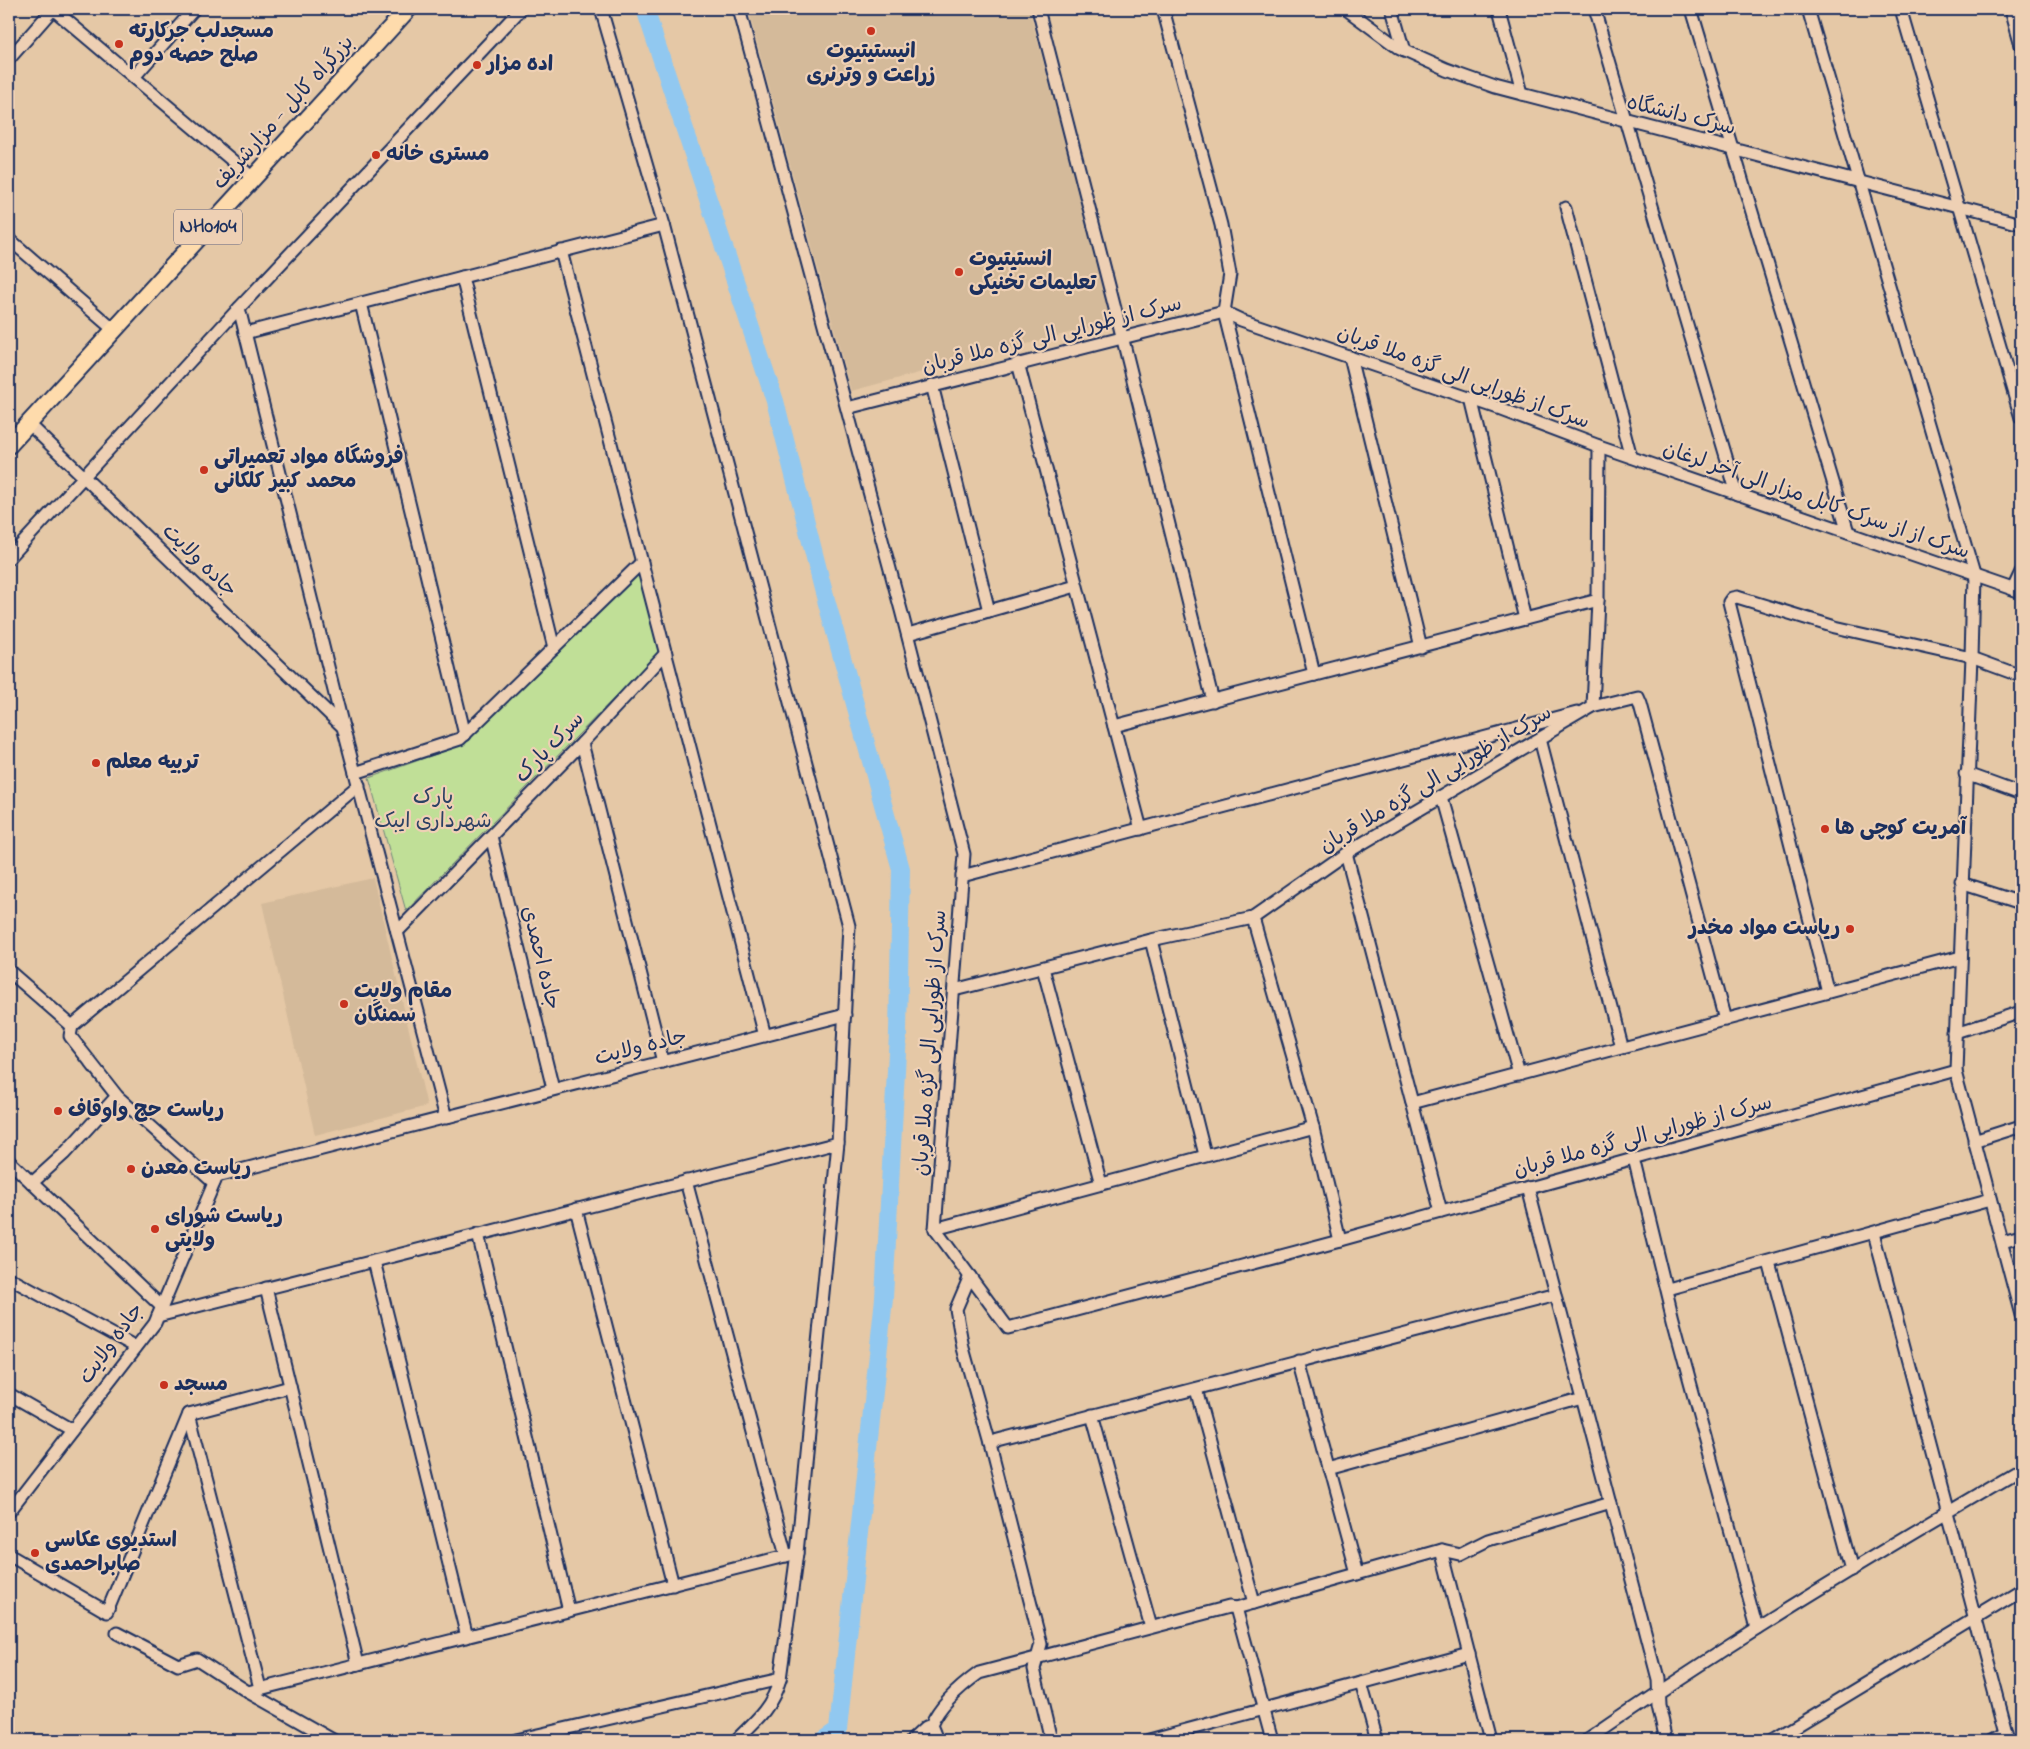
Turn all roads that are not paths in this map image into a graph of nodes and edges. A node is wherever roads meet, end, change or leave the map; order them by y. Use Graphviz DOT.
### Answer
graph roads {
  1 [pos="53,9"];
  2 [pos="194,9"];
  3 [pos="408,9"];
  4 [pos="521,9"];
  5 [pos="601,9"];
  6 [pos="739,9"];
  7 [pos="1038,9"];
  8 [pos="1163,9"];
  9 [pos="1346,9"];
  10 [pos="1392,9"];
  11 [pos="1499,9"];
  12 [pos="1594,9"];
  13 [pos="1691,9"];
  14 [pos="1808,9"];
  15 [pos="1901,9"];
  16 [pos="2011,9"];
  17 [pos="2021,45"];
  18 [pos="1404,50"];
  19 [pos="9,59"];
  20 [pos="134,77"];
  21 [pos="1522,94"];
  22 [pos="1627,121"];
  23 [pos="1732,148"];
  24 [pos="253,178"];
  25 [pos="1859,181"];
  26 [pos="1566,207"];
  27 [pos="1959,208"];
  28 [pos="2021,224"];
  29 [pos="664,225"];
  30 [pos="9,239"];
  31 [pos="561,251"];
  32 [pos="462,277"];
  33 [pos="361,303"];
  34 [pos="239,308"];
  35 [pos="1224,312"];
  36 [pos="114,330"];
  37 [pos="245,332"];
  38 [pos="1122,336"];
  39 [pos="1350,357"];
  40 [pos="1018,363"];
  41 [pos="932,386"];
  42 [pos="1471,398"];
  43 [pos="847,408"];
  44 [pos="2021,418"];
  45 [pos="28,423"];
  46 [pos="9,445"];
  47 [pos="1599,446"];
  48 [pos="1632,457"];
  49 [pos="84,476"];
  50 [pos="1738,494"];
  51 [pos="1848,532"];
  52 [pos="9,558"];
  53 [pos="642,562"];
  54 [pos="2021,572"];
  55 [pos="1974,575"];
  56 [pos="1076,586"];
  57 [pos="2017,590"];
  58 [pos="1598,600"];
  59 [pos="989,612"];
  60 [pos="1525,619"];
  61 [pos="908,634"];
  62 [pos="1421,646"];
  63 [pos="554,648"];
  64 [pos="666,653"];
  65 [pos="1972,658"];
  66 [pos="1314,674"];
  67 [pos="2021,676"];
  68 [pos="1213,701"];
  69 [pos="1589,709"];
  70 [pos="1114,726"];
  71 [pos="343,727"];
  72 [pos="464,735"];
  73 [pos="1540,739"];
  74 [pos="582,743"];
  75 [pos="355,773"];
  76 [pos="1966,774"];
  77 [pos="358,785"];
  78 [pos="2021,794"];
  79 [pos="1441,797"];
  80 [pos="1141,829"];
  81 [pos="491,836"];
  82 [pos="1346,853"];
  83 [pos="962,876"];
  84 [pos="1962,884"];
  85 [pos="2021,903"];
  86 [pos="1253,918"];
  87 [pos="397,932"];
  88 [pos="1151,940"];
  89 [pos="1960,957"];
  90 [pos="1043,968"];
  91 [pos="9,971"];
  92 [pos="954,990"];
  93 [pos="1828,992"];
  94 [pos="2021,1012"];
  95 [pos="845,1015"];
  96 [pos="1724,1020"];
  97 [pos="72,1026"];
  98 [pos="1957,1034"];
  99 [pos="765,1036"];
  100 [pos="1621,1047"];
  101 [pos="663,1062"];
  102 [pos="1956,1070"];
  103 [pos="1518,1074"];
  104 [pos="553,1089"];
  105 [pos="117,1096"];
  106 [pos="1412,1103"];
  107 [pos="446,1118"];
  108 [pos="2021,1126"];
  109 [pos="1313,1127"];
  110 [pos="1974,1140"];
  111 [pos="838,1143"];
  112 [pos="1205,1155"];
  113 [pos="1634,1159"];
  114 [pos="9,1161"];
  115 [pos="686,1181"];
  116 [pos="32,1183"];
  117 [pos="214,1183"];
  118 [pos="1101,1184"];
  119 [pos="1528,1188"];
  120 [pos="1990,1200"];
  121 [pos="576,1209"];
  122 [pos="1440,1212"];
  123 [pos="935,1229"];
  124 [pos="1874,1233"];
  125 [pos="478,1234"];
  126 [pos="2021,1236"];
  127 [pos="1340,1240"];
  128 [pos="2002,1241"];
  129 [pos="374,1261"];
  130 [pos="1769,1262"];
  131 [pos="970,1276"];
  132 [pos="9,1278"];
  133 [pos="266,1288"];
  134 [pos="1667,1289"];
  135 [pos="1556,1295"];
  136 [pos="160,1311"];
  137 [pos="2021,1315"];
  138 [pos="136,1347"];
  139 [pos="1299,1361"];
  140 [pos="290,1387"];
  141 [pos="1196,1390"];
  142 [pos="9,1394"];
  143 [pos="1583,1398"];
  144 [pos="190,1414"];
  145 [pos="1092,1415"];
  146 [pos="72,1430"];
  147 [pos="990,1444"];
  148 [pos="2021,1468"];
  149 [pos="1328,1469"];
  150 [pos="1611,1503"];
  151 [pos="9,1512"];
  152 [pos="1949,1512"];
  153 [pos="1442,1550"];
  154 [pos="9,1555"];
  155 [pos="791,1555"];
  156 [pos="1852,1570"];
  157 [pos="1357,1574"];
  158 [pos="673,1584"];
  159 [pos="2021,1590"];
  160 [pos="1254,1603"];
  161 [pos="1236,1608"];
  162 [pos="568,1611"];
  163 [pos="1975,1617"];
  164 [pos="1151,1626"];
  165 [pos="1757,1628"];
  166 [pos="117,1633"];
  167 [pos="467,1637"];
  168 [pos="1469,1654"];
  169 [pos="1038,1658"];
  170 [pos="358,1664"];
  171 [pos="780,1679"];
  172 [pos="1361,1683"];
  173 [pos="260,1688"];
  174 [pos="1658,1691"];
  175 [pos="248,1692"];
  176 [pos="1263,1709"];
  177 [pos="931,1725"];
  178 [pos="2007,1737"];
  179 [pos="1156,1739"];
  180 [pos="333,1740"];
  181 [pos="516,1740"];
  182 [pos="736,1740"];
  183 [pos="912,1740"];
  184 [pos="937,1740"];
  185 [pos="1051,1740"];
  186 [pos="1272,1740"];
  187 [pos="1376,1740"];
  188 [pos="1491,1740"];
  189 [pos="1588,1740"];
  190 [pos="1666,1740"];
  191 [pos="1773,1740"];
  192 [pos="1992,1740"];
  1 -- 19 [label="street"];
  1 -- 20 [label="street"];
  2 -- 20 [label="street"];
  3 -- 24 [label="highway, بزرگراه کابل - مزارشریف / NH0104"];
  4 -- 34 [label="street"];
  5 -- 29 [label="street"];
  6 -- 43 [label="street, سرک از ظورایی الی گزه ملا قربان"];
  7 -- 38 [label="street"];
  8 -- 35 [label="street"];
  9 -- 18 [label="street, سرک دانشگاه"];
  10 -- 18 [label="street"];
  11 -- 21 [label="street"];
  12 -- 22 [label="street"];
  13 -- 23 [label="street"];
  14 -- 25 [label="street"];
  15 -- 27 [label="street"];
  16 -- 17 [label="street"];
  18 -- 21 [label="street, سرک دانشگاه"];
  20 -- 24 [label="street"];
  21 -- 22 [label="street, سرک دانشگاه"];
  22 -- 23 [label="street, سرک دانشگاه"];
  22 -- 50 [label="street"];
  23 -- 25 [label="street, سرک دانشگاه"];
  23 -- 51 [label="street"];
  24 -- 36 [label="highway, بزرگراه کابل - مزارشریف / NH0104"];
  25 -- 27 [label="street, سرک دانشگاه"];
  25 -- 55 [label="street"];
  26 -- 48 [label="street"];
  27 -- 28 [label="street, سرک دانشگاه"];
  27 -- 44 [label="street"];
  29 -- 31 [label="street"];
  29 -- 95 [label="street"];
  30 -- 36 [label="street"];
  31 -- 32 [label="street"];
  31 -- 53 [label="street"];
  32 -- 33 [label="street"];
  32 -- 63 [label="street"];
  33 -- 37 [label="street"];
  33 -- 72 [label="street"];
  34 -- 37 [label="street"];
  34 -- 49 [label="street"];
  35 -- 38 [label="street, سرک از ظورایی الی گزه ملا قربان"];
  35 -- 39 [label="street, سرک از ظورایی الی گزه ملا قربان"];
  35 -- 66 [label="street"];
  36 -- 45 [label="highway, بزرگراه کابل - مزارشریف / NH0104"];
  37 -- 71 [label="street"];
  38 -- 40 [label="street, سرک از ظورایی الی گزه ملا قربان"];
  38 -- 68 [label="street"];
  39 -- 42 [label="street, سرک از ظورایی الی گزه ملا قربان"];
  39 -- 62 [label="street"];
  40 -- 41 [label="street, سرک از ظورایی الی گزه ملا قربان"];
  40 -- 56 [label="street"];
  41 -- 43 [label="street, سرک از ظورایی الی گزه ملا قربان"];
  41 -- 59 [label="street"];
  42 -- 47 [label="street, سرک از ظورایی الی گزه ملا قربان"];
  42 -- 60 [label="street"];
  43 -- 61 [label="street, سرک از ظورایی الی گزه ملا قربان"];
  45 -- 46 [label="highway, بزرگراه کابل - مزارشریف / NH0104"];
  45 -- 49 [label="street, جاده ولایت"];
  47 -- 48 [label="street, سرک از از سرک کابل مزار الی آخر لرغان"];
  47 -- 58 [label="street, سرک از ظورایی الی گزه ملا قربان"];
  48 -- 50 [label="street, سرک از از سرک کابل مزار الی آخر لرغان"];
  49 -- 52 [label="street"];
  49 -- 71 [label="street, جاده ولایت"];
  50 -- 51 [label="street, سرک از از سرک کابل مزار الی آخر لرغان"];
  51 -- 55 [label="street, سرک از از سرک کابل مزار الی آخر لرغان"];
  53 -- 63 [label="street"];
  53 -- 64 [label="street"];
  54 -- 57 [label="street"];
  55 -- 57 [label="street, سرک از از سرک کابل مزار الی آخر لرغان"];
  55 -- 65 [label="street"];
  56 -- 59 [label="street"];
  56 -- 70 [label="street"];
  58 -- 60 [label="street"];
  58 -- 69 [label="street, سرک از ظورایی الی گزه ملا قربان"];
  59 -- 61 [label="street"];
  60 -- 62 [label="street"];
  61 -- 83 [label="street, سرک از ظورایی الی گزه ملا قربان"];
  62 -- 66 [label="street"];
  63 -- 72 [label="street"];
  64 -- 74 [label="street, سرک پارک"];
  64 -- 99 [label="street"];
  65 -- 67 [label="street"];
  65 -- 76 [label="street"];
  65 -- 93 [label="street"];
  66 -- 68 [label="street"];
  68 -- 70 [label="street"];
  69 -- 73 [label="street, سرک از ظورایی الی گزه ملا قربان"];
  69 -- 80 [label="street"];
  69 -- 96 [label="street"];
  70 -- 80 [label="street"];
  71 -- 75 [label="street"];
  72 -- 75 [label="street"];
  73 -- 79 [label="street, سرک از ظورایی الی گزه ملا قربان"];
  73 -- 100 [label="street"];
  74 -- 81 [label="street, سرک پارک"];
  74 -- 101 [label="street"];
  75 -- 77 [label="street"];
  76 -- 78 [label="street"];
  76 -- 84 [label="street"];
  77 -- 87 [label="street"];
  77 -- 97 [label="street"];
  79 -- 82 [label="street, سرک از ظورایی الی گزه ملا قربان"];
  79 -- 103 [label="street"];
  80 -- 83 [label="street"];
  81 -- 87 [label="street, سرک پارک"];
  81 -- 104 [label="street, جاده احمدی"];
  82 -- 86 [label="street, سرک از ظورایی الی گزه ملا قربان"];
  82 -- 106 [label="street"];
  83 -- 92 [label="street, سرک از ظورایی الی گزه ملا قربان"];
  84 -- 85 [label="street"];
  84 -- 89 [label="street"];
  86 -- 88 [label="street"];
  86 -- 109 [label="street"];
  87 -- 107 [label="street"];
  88 -- 90 [label="street"];
  88 -- 112 [label="street"];
  89 -- 93 [label="street"];
  89 -- 98 [label="street"];
  90 -- 92 [label="street"];
  90 -- 118 [label="street"];
  91 -- 97 [label="street"];
  92 -- 123 [label="street, سرک از ظورایی الی گزه ملا قربان"];
  93 -- 96 [label="street"];
  94 -- 98 [label="street"];
  95 -- 99 [label="street, جاده ولایت"];
  95 -- 111 [label="street"];
  96 -- 100 [label="street"];
  97 -- 105 [label="street"];
  98 -- 102 [label="street"];
  99 -- 101 [label="street, جاده ولایت"];
  100 -- 103 [label="street"];
  101 -- 104 [label="street, جاده ولایت"];
  102 -- 110 [label="street"];
  102 -- 113 [label="street, سرک از ظورایی الی گزه ملا قربان"];
  103 -- 106 [label="street"];
  104 -- 107 [label="street, جاده ولایت"];
  105 -- 116 [label="street"];
  105 -- 117 [label="street"];
  106 -- 122 [label="street"];
  107 -- 117 [label="street, جاده ولایت"];
  108 -- 110 [label="street"];
  109 -- 112 [label="street"];
  109 -- 127 [label="street"];
  110 -- 120 [label="street"];
  111 -- 115 [label="street"];
  111 -- 155 [label="street"];
  112 -- 118 [label="street"];
  113 -- 119 [label="street, سرک از ظورایی الی گزه ملا قربان"];
  113 -- 134 [label="street"];
  114 -- 116 [label="street"];
  115 -- 121 [label="street"];
  115 -- 155 [label="street"];
  116 -- 136 [label="street"];
  117 -- 136 [label="street, جاده ولایت"];
  118 -- 123 [label="street"];
  119 -- 122 [label="street, سرک از ظورایی الی گزه ملا قربان"];
  119 -- 135 [label="street"];
  120 -- 124 [label="street"];
  120 -- 128 [label="street"];
  121 -- 125 [label="street"];
  121 -- 158 [label="street"];
  122 -- 127 [label="street, سرک از ظورایی الی گزه ملا قربان"];
  123 -- 131 [label="street, سرک از ظورایی الی گزه ملا قربان"];
  124 -- 130 [label="street"];
  124 -- 152 [label="street"];
  125 -- 129 [label="street"];
  125 -- 162 [label="street"];
  126 -- 128 [label="street"];
  127 -- 131 [label="street, سرک از ظورایی الی گزه ملا قربان"];
  128 -- 137 [label="street"];
  129 -- 133 [label="street"];
  129 -- 167 [label="street"];
  130 -- 134 [label="street"];
  130 -- 156 [label="street"];
  131 -- 147 [label="street"];
  132 -- 138 [label="street"];
  133 -- 136 [label="street"];
  133 -- 140 [label="street"];
  134 -- 165 [label="street"];
  135 -- 139 [label="street"];
  135 -- 143 [label="street"];
  136 -- 138 [label="street, جاده ولایت"];
  138 -- 146 [label="street, جاده ولایت"];
  139 -- 141 [label="street"];
  139 -- 149 [label="street"];
  140 -- 144 [label="street"];
  140 -- 170 [label="street"];
  141 -- 145 [label="street"];
  141 -- 160 [label="street"];
  142 -- 146 [label="street"];
  143 -- 149 [label="street"];
  143 -- 150 [label="street"];
  144 -- 154 [label="street"];
  144 -- 173 [label="street"];
  145 -- 147 [label="street"];
  145 -- 164 [label="street"];
  146 -- 151 [label="street, جاده ولایت"];
  147 -- 169 [label="street"];
  148 -- 152 [label="street"];
  149 -- 157 [label="street"];
  150 -- 153 [label="street"];
  150 -- 174 [label="street"];
  152 -- 156 [label="street"];
  152 -- 163 [label="street"];
  153 -- 157 [label="street"];
  153 -- 168 [label="street"];
  155 -- 158 [label="street"];
  155 -- 171 [label="street"];
  156 -- 165 [label="street"];
  157 -- 160 [label="street"];
  158 -- 162 [label="street"];
  159 -- 163 [label="street"];
  160 -- 161 [label="street"];
  161 -- 164 [label="street"];
  161 -- 176 [label="street"];
  162 -- 167 [label="street"];
  163 -- 178 [label="street"];
  163 -- 191 [label="street"];
  164 -- 169 [label="street"];
  165 -- 174 [label="street"];
  166 -- 175 [label="street"];
  167 -- 170 [label="street"];
  168 -- 172 [label="street"];
  168 -- 188 [label="street"];
  169 -- 177 [label="street"];
  169 -- 185 [label="street"];
  170 -- 173 [label="street"];
  171 -- 181 [label="street"];
  171 -- 182 [label="street"];
  172 -- 176 [label="street"];
  172 -- 187 [label="street"];
  173 -- 175 [label="street"];
  174 -- 189 [label="street"];
  174 -- 190 [label="street"];
  175 -- 180 [label="street"];
  176 -- 179 [label="street"];
  176 -- 186 [label="street"];
  177 -- 183 [label="street"];
  177 -- 184 [label="street"];
  178 -- 192 [label="street"];
}
